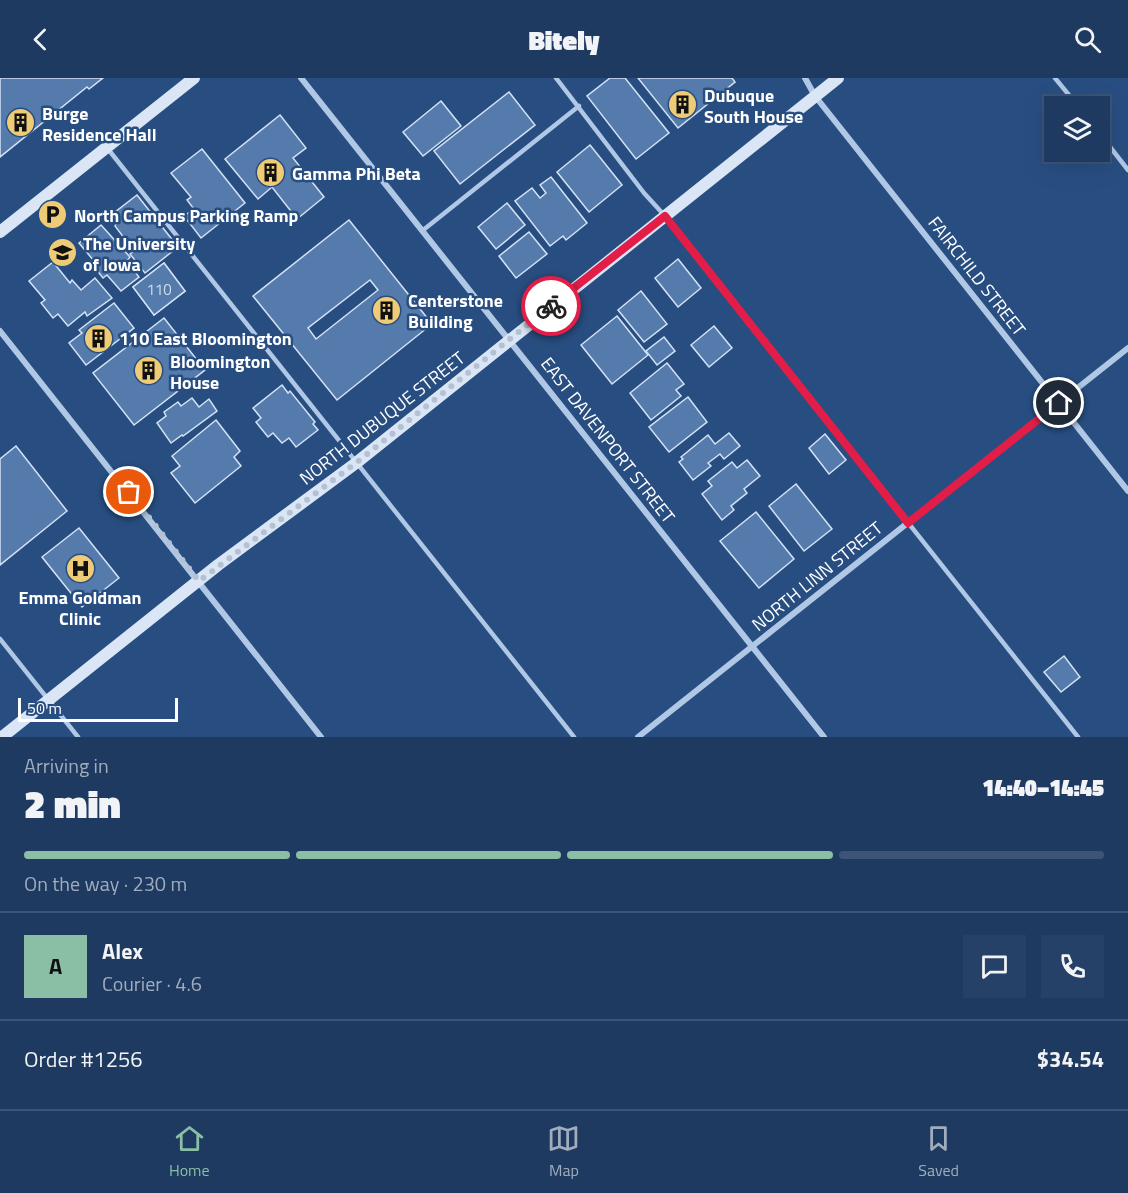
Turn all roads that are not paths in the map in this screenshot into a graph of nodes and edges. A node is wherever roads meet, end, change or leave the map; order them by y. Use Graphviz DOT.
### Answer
graph roads {
  1 [pos="194,78"];
  2 [pos="301,78"];
  3 [pos="556,78"];
  4 [pos="805,78"];
  5 [pos="838,78"];
  6 [pos="1055,78"];
  7 [pos="815,96"];
  8 [pos="1070,96"];
  9 [pos="579,106"];
  10 [pos="107,147"];
  11 [pos="1110,147"];
  12 [pos="1128,170"];
  13 [pos="665,216"];
  14 [pos="422,231"];
  15 [pos="0,232"];
  16 [pos="0,331"];
  17 [pos="509,340"];
  18 [pos="1128,348"];
  19 [pos="1059,403"];
  20 [pos="356,463"];
  21 [pos="1128,491"];
  22 [pos="908,523"];
  23 [pos="199,581"];
  24 [pos="0,639"];
  25 [pos="753,647"];
  26 [pos="48,700"];
  27 [pos="2,737"];
  28 [pos="78,737"];
  29 [pos="321,737"];
  30 [pos="574,737"];
  31 [pos="638,737"];
  32 [pos="824,737"];
  33 [pos="1078,737"];
  1 -- 10 [label="main road"];
  2 -- 14 [label="street, EAST DAVENPORT STREET"];
  3 -- 9 [label="lane"];
  4 -- 7 [label="street, FAIRCHILD STREET"];
  5 -- 7 [label="main road, NORTH DUBUQUE STREET"];
  6 -- 8 [label="lane"];
  7 -- 13 [label="main road, NORTH DUBUQUE STREET"];
  7 -- 19 [label="street, FAIRCHILD STREET"];
  9 -- 13 [label="lane"];
  9 -- 14 [label="lane"];
  10 -- 15 [label="main road"];
  10 -- 20 [label="lane"];
  11 -- 12 [label="lane"];
  13 -- 17 [label="main road, NORTH DUBUQUE STREET"];
  13 -- 22 [label="lane"];
  14 -- 17 [label="street, EAST DAVENPORT STREET"];
  16 -- 23 [label="street"];
  17 -- 20 [label="main road, NORTH DUBUQUE STREET"];
  17 -- 25 [label="street, EAST DAVENPORT STREET"];
  18 -- 19 [label="street, NORTH LINN STREET"];
  19 -- 21 [label="street, FAIRCHILD STREET"];
  19 -- 22 [label="street, NORTH LINN STREET"];
  20 -- 23 [label="main road, NORTH DUBUQUE STREET"];
  20 -- 30 [label="lane"];
  22 -- 25 [label="street, NORTH LINN STREET"];
  22 -- 33 [label="lane"];
  23 -- 26 [label="main road, NORTH DUBUQUE STREET"];
  23 -- 29 [label="street"];
  24 -- 26 [label="lane"];
  25 -- 31 [label="street, NORTH LINN STREET"];
  25 -- 32 [label="street, EAST DAVENPORT STREET"];
  26 -- 27 [label="main road, NORTH DUBUQUE STREET"];
  26 -- 28 [label="lane"];
}
